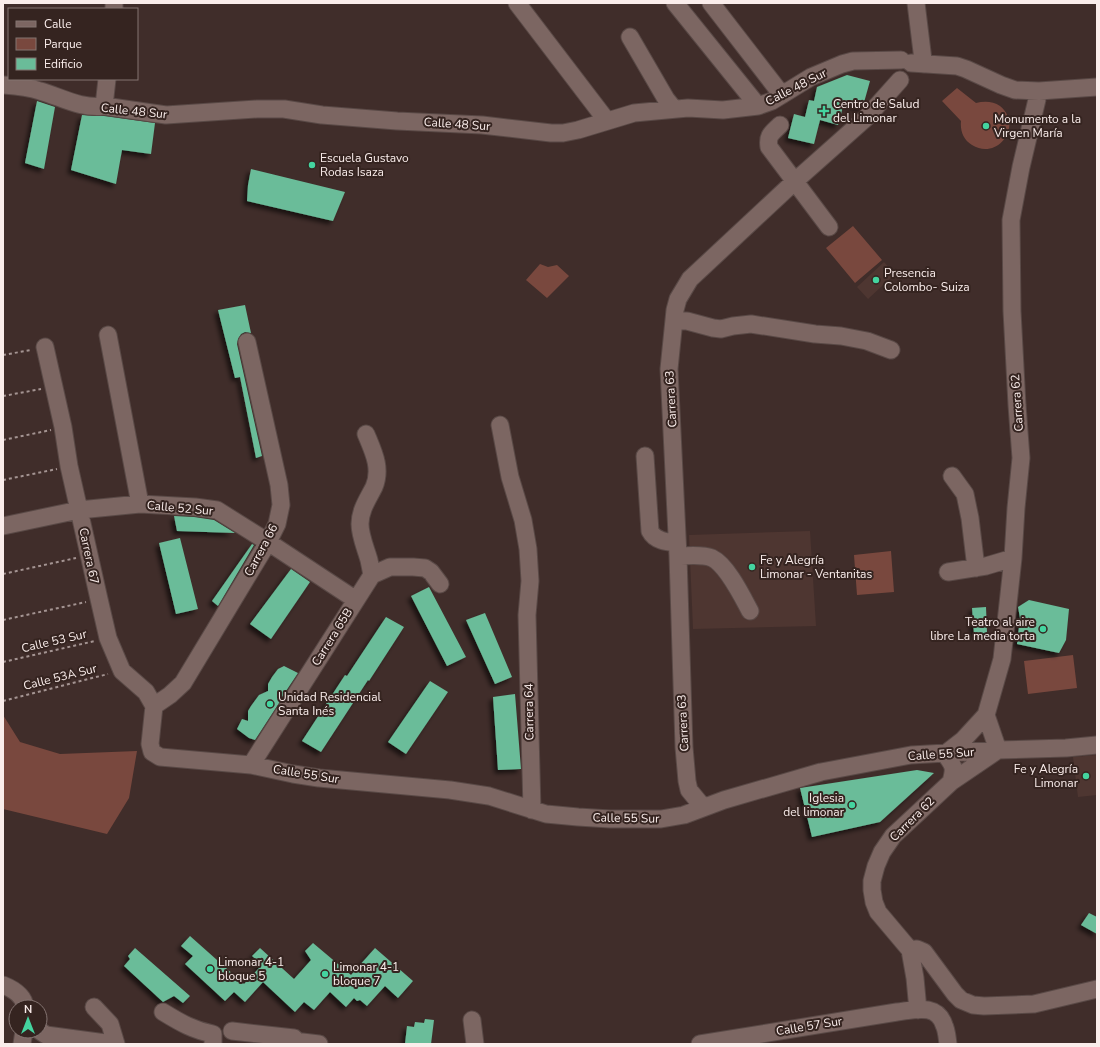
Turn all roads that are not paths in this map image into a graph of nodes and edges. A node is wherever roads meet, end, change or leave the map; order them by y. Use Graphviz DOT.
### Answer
graph roads {
  1 [pos="517,3"];
  2 [pos="675,3"];
  3 [pos="711,3"];
  4 [pos="916,3"];
  5 [pos="630,37"];
  6 [pos="912,62"];
  7 [pos="107,80"];
  8 [pos="3,85"];
  9 [pos="1097,87"];
  10 [pos="1039,91"];
  11 [pos="782,95"];
  12 [pos="104,106"];
  13 [pos="758,106"];
  14 [pos="674,109"];
  15 [pos="607,121"];
  16 [pos="780,125"];
  17 [pos="794,182"];
  18 [pos="829,227"];
  19 [pos="674,321"];
  20 [pos="108,335"];
  21 [pos="247,342"];
  22 [pos="45,347"];
  23 [pos="891,350"];
  24 [pos="500,425"];
  25 [pos="366,434"];
  26 [pos="645,456"];
  27 [pos="952,476"];
  28 [pos="140,504"];
  29 [pos="79,510"];
  30 [pos="3,526"];
  31 [pos="268,542"];
  32 [pos="678,549"];
  33 [pos="1013,558"];
  34 [pos="976,568"];
  35 [pos="948,572"];
  36 [pos="372,575"];
  37 [pos="440,584"];
  38 [pos="356,600"];
  39 [pos="750,611"];
  40 [pos="154,706"];
  41 [pos="986,715"];
  42 [pos="1097,745"];
  43 [pos="998,750"];
  44 [pos="945,754"];
  45 [pos="251,765"];
  46 [pos="951,782"];
  47 [pos="703,807"];
  48 [pos="532,810"];
  49 [pos="910,950"];
  50 [pos="3,985"];
  51 [pos="1097,989"];
  52 [pos="23,999"];
  53 [pos="94,1007"];
  54 [pos="918,1010"];
  55 [pos="163,1012"];
  56 [pos="472,1020"];
  57 [pos="232,1031"];
  58 [pos="48,1038"];
  59 [pos="296,1041"];
  60 [pos="114,1044"];
  61 [pos="213,1044"];
  62 [pos="475,1044"];
  63 [pos="700,1044"];
  64 [pos="948,1044"];
  1 -- 15 [label="street"];
  2 -- 13 [label="street"];
  3 -- 11 [label="street"];
  4 -- 6 [label="street"];
  5 -- 14 [label="street"];
  6 -- 10 [label="street, Calle 48 Sur"];
  6 -- 11 [label="street, Calle 48 Sur"];
  6 -- 17 [label="street, Carrera 63"];
  7 -- 12 [label="street"];
  8 -- 12 [label="street, Calle 48 Sur"];
  9 -- 10 [label="street, Calle 48 Sur"];
  10 -- 33 [label="street, Carrera 62"];
  11 -- 13 [label="street, Calle 48 Sur"];
  12 -- 15 [label="street, Calle 48 Sur"];
  13 -- 14 [label="street, Calle 48 Sur"];
  14 -- 15 [label="street, Calle 48 Sur"];
  16 -- 17 [label="street"];
  17 -- 18 [label="street"];
  17 -- 19 [label="street, Carrera 63"];
  19 -- 23 [label="street"];
  19 -- 32 [label="street, Carrera 63"];
  20 -- 28 [label="street"];
  21 -- 31 [label="street, Carrera 66"];
  22 -- 29 [label="street, Carrera 67"];
  24 -- 48 [label="street, Carrera 64"];
  25 -- 36 [label="street"];
  26 -- 32 [label="street"];
  27 -- 34 [label="street"];
  28 -- 29 [label="street, Calle 52 Sur"];
  28 -- 31 [label="street, Calle 52 Sur"];
  29 -- 30 [label="street, Calle 52 Sur"];
  29 -- 40 [label="street, Carrera 67"];
  31 -- 38 [label="street, Calle 52 Sur"];
  31 -- 40 [label="street, Carrera 66"];
  32 -- 39 [label="street"];
  32 -- 47 [label="street, Carrera 63"];
  33 -- 34 [label="street"];
  33 -- 41 [label="street, Carrera 62"];
  34 -- 35 [label="street"];
  36 -- 37 [label="street"];
  36 -- 38 [label="street, Carrera 65B"];
  38 -- 45 [label="street, Carrera 65B"];
  40 -- 45 [label="street, Calle 55 Sur"];
  41 -- 43 [label="street"];
  41 -- 44 [label="street, Carrera 62"];
  42 -- 43 [label="street, Calle 55 Sur"];
  43 -- 44 [label="street, Calle 55 Sur"];
  43 -- 46 [label="street, Carrera 62"];
  44 -- 46 [label="street"];
  44 -- 47 [label="street, Calle 55 Sur"];
  45 -- 48 [label="street, Calle 55 Sur"];
  46 -- 49 [label="street, Carrera 62"];
  47 -- 48 [label="street, Calle 55 Sur"];
  49 -- 51 [label="street"];
  49 -- 54 [label="street, Carrera 62"];
  50 -- 52 [label="street"];
  53 -- 60 [label="street"];
  54 -- 63 [label="street, Calle 57 Sur"];
  54 -- 64 [label="street"];
  55 -- 61 [label="street"];
  56 -- 62 [label="street"];
  57 -- 59 [label="street"];
  58 -- 60 [label="street"];
}
